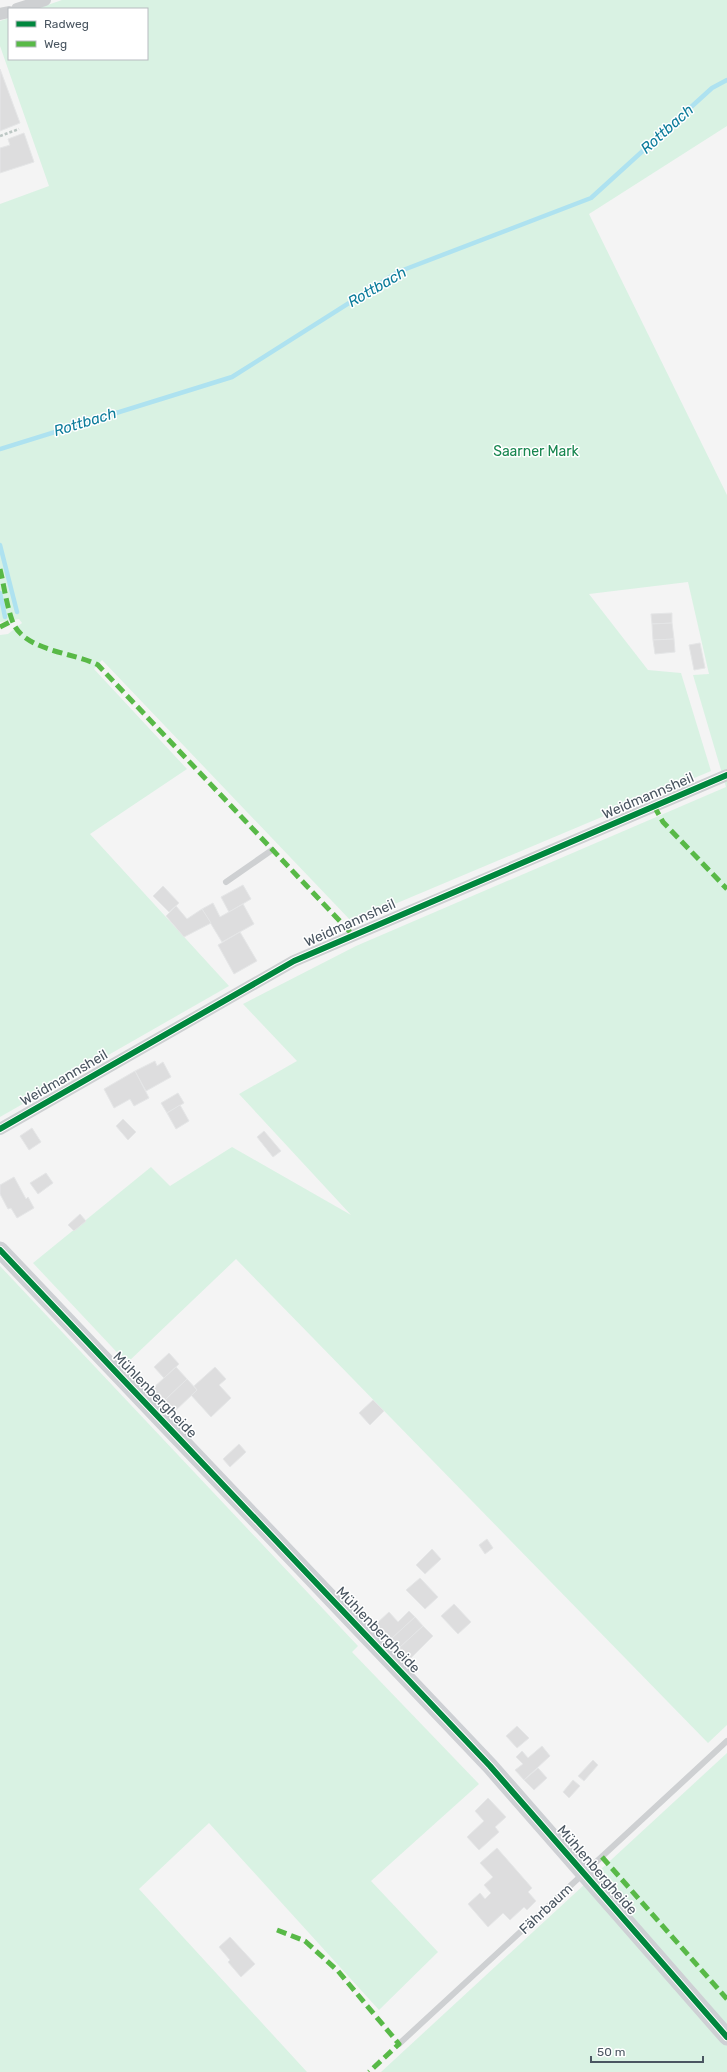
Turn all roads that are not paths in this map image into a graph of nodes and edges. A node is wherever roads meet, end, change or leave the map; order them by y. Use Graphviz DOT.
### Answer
graph roads {
  1 [pos="45,0"];
  2 [pos="20,8"];
  3 [pos="727,775"];
  4 [pos="272,850"];
  5 [pos="226,882"];
  6 [pos="0,1129"];
  7 [pos="0,1250"];
  8 [pos="727,1741"];
  9 [pos="584,1874"];
  10 [pos="727,2037"];
  11 [pos="399,2044"];
  1 -- 2 [label="street"];
  3 -- 6 [label="street, Weidmannsheil"];
  4 -- 5 [label="lane"];
  7 -- 9 [label="street, Mühlenbergheide"];
  8 -- 9 [label="lane, Fährbaum"];
  9 -- 10 [label="street, Mühlenbergheide"];
  9 -- 11 [label="lane, Fährbaum"];
}
